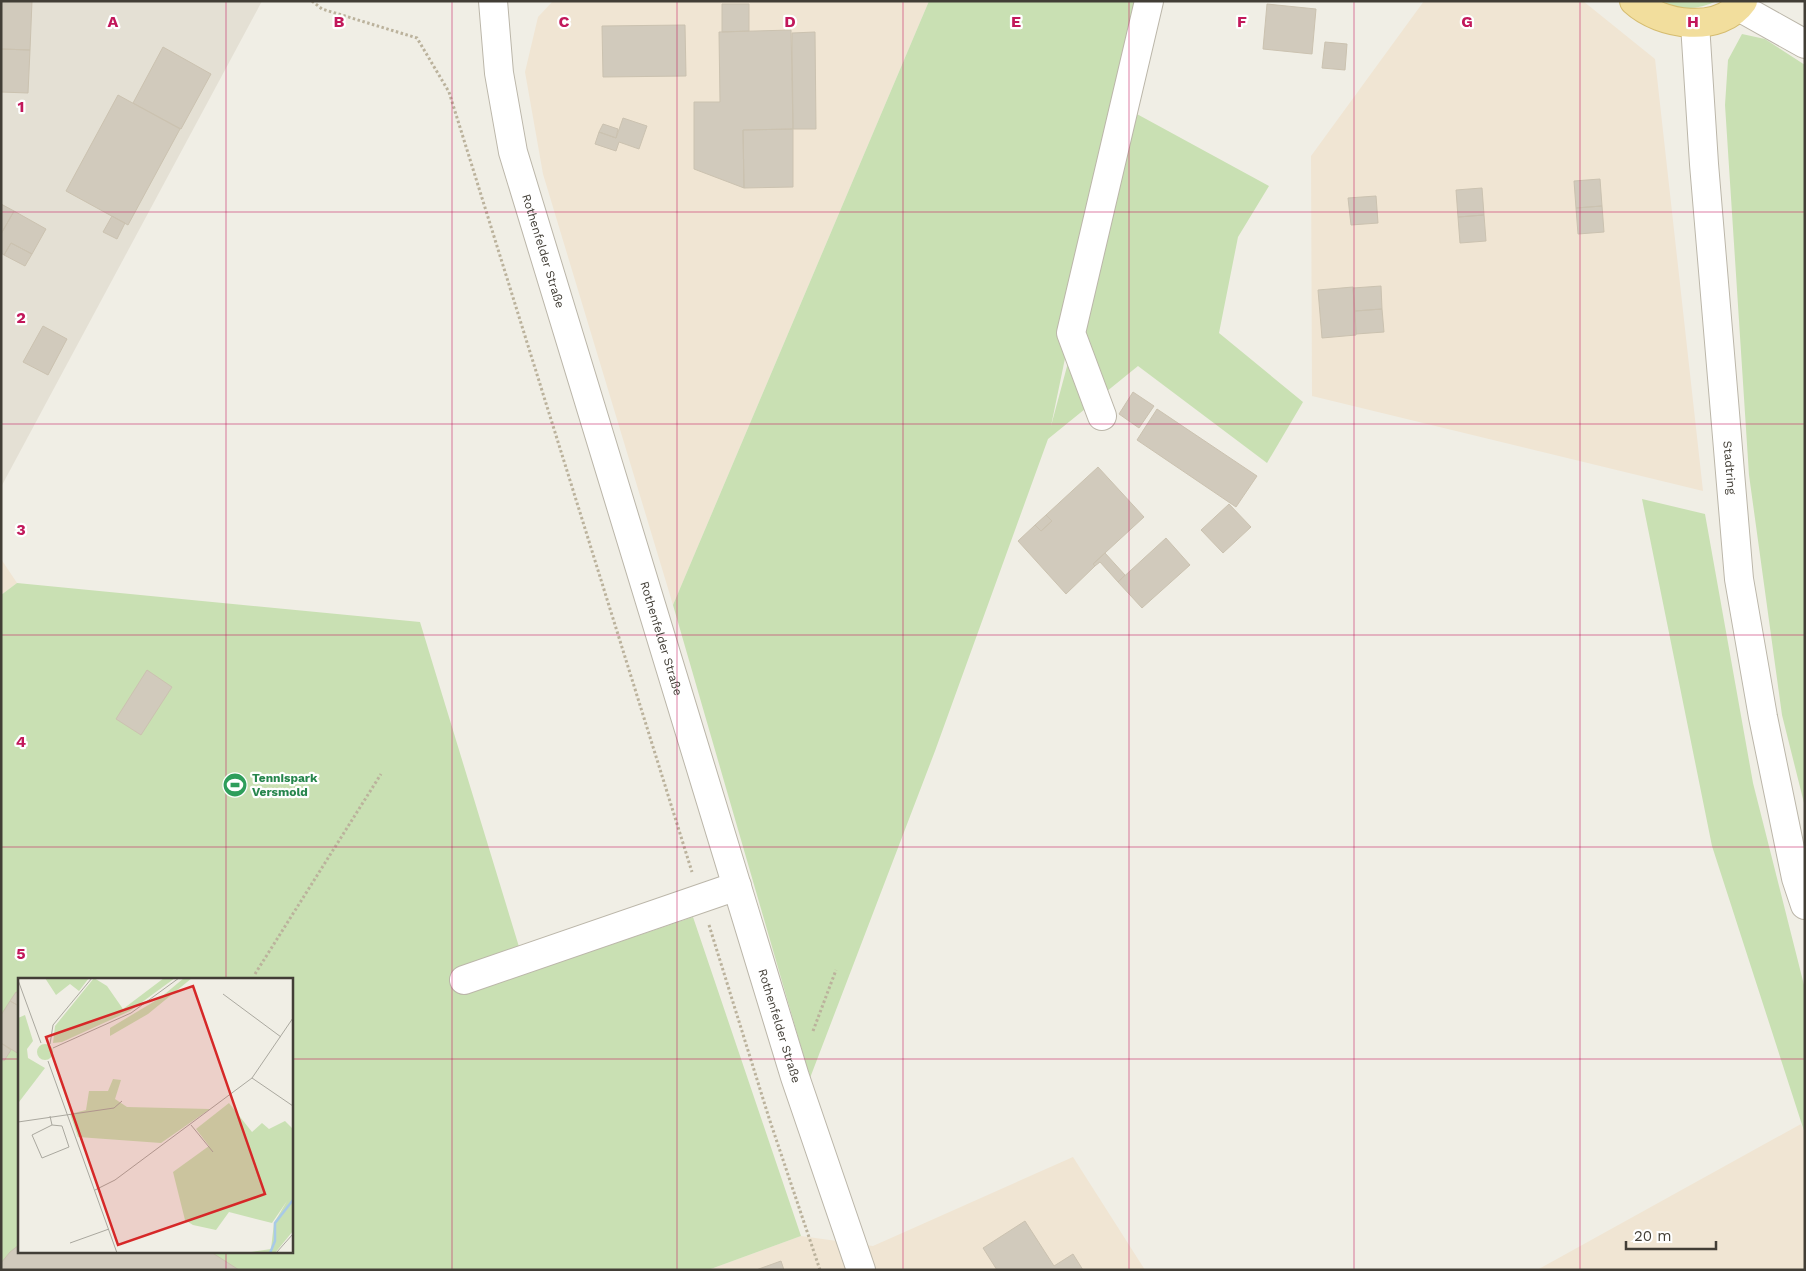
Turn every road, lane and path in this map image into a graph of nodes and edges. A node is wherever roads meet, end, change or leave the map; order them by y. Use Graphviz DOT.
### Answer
graph roads {
  1 [pos="312,1"];
  2 [pos="493,1"];
  3 [pos="1149,1"];
  4 [pos="1634,1"];
  5 [pos="1741,4"];
  6 [pos="1695,24"];
  7 [pos="1805,44"];
  8 [pos="1102,416"];
  9 [pos="382,774"];
  10 [pos="736,886"];
  11 [pos="701,899"];
  12 [pos="1805,904"];
  13 [pos="836,970"];
  14 [pos="255,974"];
  15 [pos="464,980"];
  16 [pos="812,1033"];
  17 [pos="820,1270"];
  18 [pos="861,1270"];
  1 -- 11 [label="path"];
  2 -- 10 [label="street, Rothenfelder Straße"];
  3 -- 8 [label="street"];
  4 -- 6 [label="main road"];
  5 -- 6 [label="main road"];
  5 -- 7 [label="street"];
  6 -- 12 [label="street, Stadtring"];
  9 -- 14 [label="path"];
  10 -- 11 [label="street"];
  10 -- 18 [label="street, Rothenfelder Straße"];
  11 -- 15 [label="street"];
  11 -- 17 [label="path"];
  13 -- 16 [label="path"];
}
